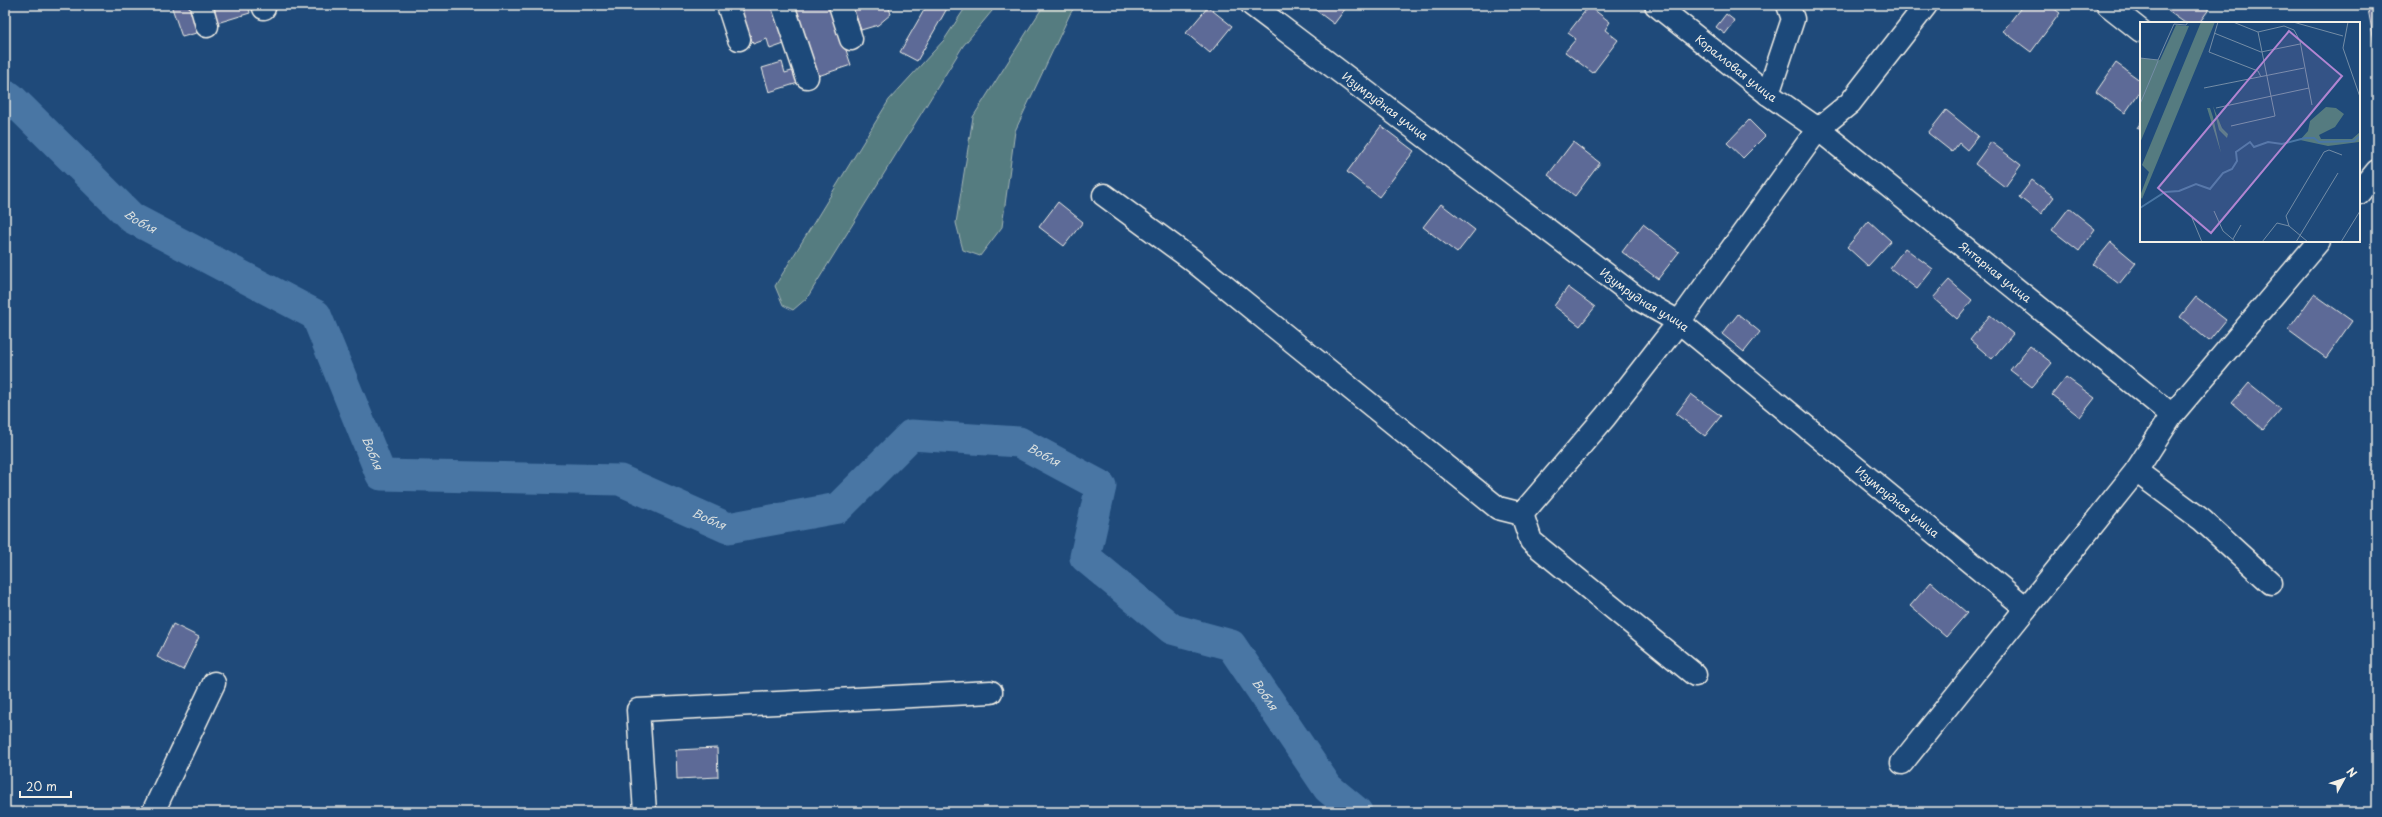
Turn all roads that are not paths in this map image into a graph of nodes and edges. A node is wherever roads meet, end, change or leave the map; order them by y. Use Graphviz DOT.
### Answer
graph roads {
  1 [pos="201,5"];
  2 [pos="728,5"];
  3 [pos="783,5"];
  4 [pos="840,5"];
  5 [pos="1252,5"];
  6 [pos="1656,5"];
  7 [pos="1788,5"];
  8 [pos="1926,5"];
  9 [pos="2108,5"];
  10 [pos="207,26"];
  11 [pos="2140,31"];
  12 [pos="739,39"];
  13 [pos="851,39"];
  14 [pos="807,77"];
  15 [pos="1768,94"];
  16 [pos="1818,129"];
  17 [pos="2377,171"];
  18 [pos="2360,192"];
  19 [pos="1104,195"];
  20 [pos="2318,242"];
  21 [pos="1679,322"];
  22 [pos="2172,415"];
  23 [pos="2136,472"];
  24 [pos="1522,514"];
  25 [pos="2271,583"];
  26 [pos="2026,608"];
  27 [pos="1695,675"];
  28 [pos="214,683"];
  29 [pos="991,692"];
  30 [pos="1902,763"];
  31 [pos="154,812"];
  32 [pos="645,812"];
  1 -- 10 [label="street"];
  2 -- 12 [label="street"];
  3 -- 14 [label="street"];
  4 -- 13 [label="street"];
  5 -- 21 [label="street, Изумрудная улица"];
  6 -- 15 [label="street, Коралловая улица"];
  7 -- 15 [label="street"];
  8 -- 16 [label="street"];
  9 -- 11 [label="street"];
  15 -- 16 [label="street, Коралловая улица"];
  16 -- 21 [label="street"];
  16 -- 22 [label="street, Янтарная улица"];
  17 -- 18 [label="street"];
  19 -- 24 [label="street"];
  20 -- 22 [label="street"];
  21 -- 24 [label="street"];
  21 -- 26 [label="street, Изумрудная улица"];
  22 -- 23 [label="street"];
  23 -- 25 [label="street"];
  23 -- 26 [label="street"];
  24 -- 27 [label="street"];
  26 -- 30 [label="street"];
  28 -- 31 [label="street"];
  29 -- 32 [label="street"];
}
